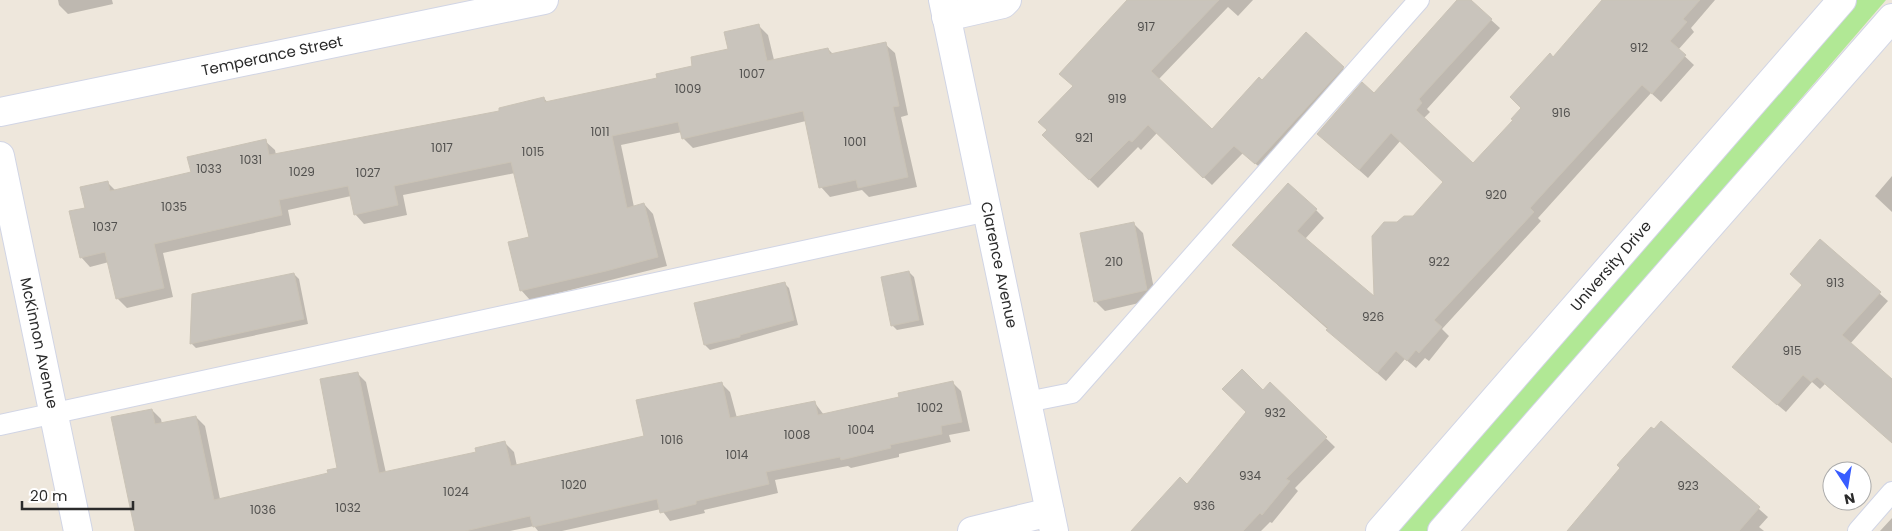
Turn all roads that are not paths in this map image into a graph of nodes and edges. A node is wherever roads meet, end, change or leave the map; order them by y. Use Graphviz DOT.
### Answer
graph roads {
  1 [pos="544,0"];
  2 [pos="1006,0"];
  3 [pos="1419,0"];
  4 [pos="1842,0"];
  5 [pos="945,8"];
  6 [pos="1892,18"];
  7 [pos="0,112"];
  8 [pos="0,156"];
  9 [pos="988,211"];
  10 [pos="1027,402"];
  11 [pos="54,415"];
  12 [pos="0,425"];
  13 [pos="1892,492"];
  14 [pos="1052,521"];
  15 [pos="78,531"];
  16 [pos="972,531"];
  17 [pos="1380,531"];
  18 [pos="1442,531"];
  19 [pos="1858,531"];
  1 -- 7 [label="street, Temperance Street"];
  2 -- 5 [label="street"];
  3 -- 10 [label="lane"];
  4 -- 17 [label="street, University Drive"];
  5 -- 9 [label="street, Clarence Avenue"];
  6 -- 18 [label="street"];
  8 -- 11 [label="street, McKinnon Avenue"];
  9 -- 10 [label="street, Clarence Avenue"];
  9 -- 11 [label="lane"];
  10 -- 14 [label="street, Clarence Avenue"];
  11 -- 12 [label="lane"];
  11 -- 15 [label="street, McKinnon Avenue"];
  13 -- 19 [label="lane"];
  14 -- 16 [label="street"];
}
